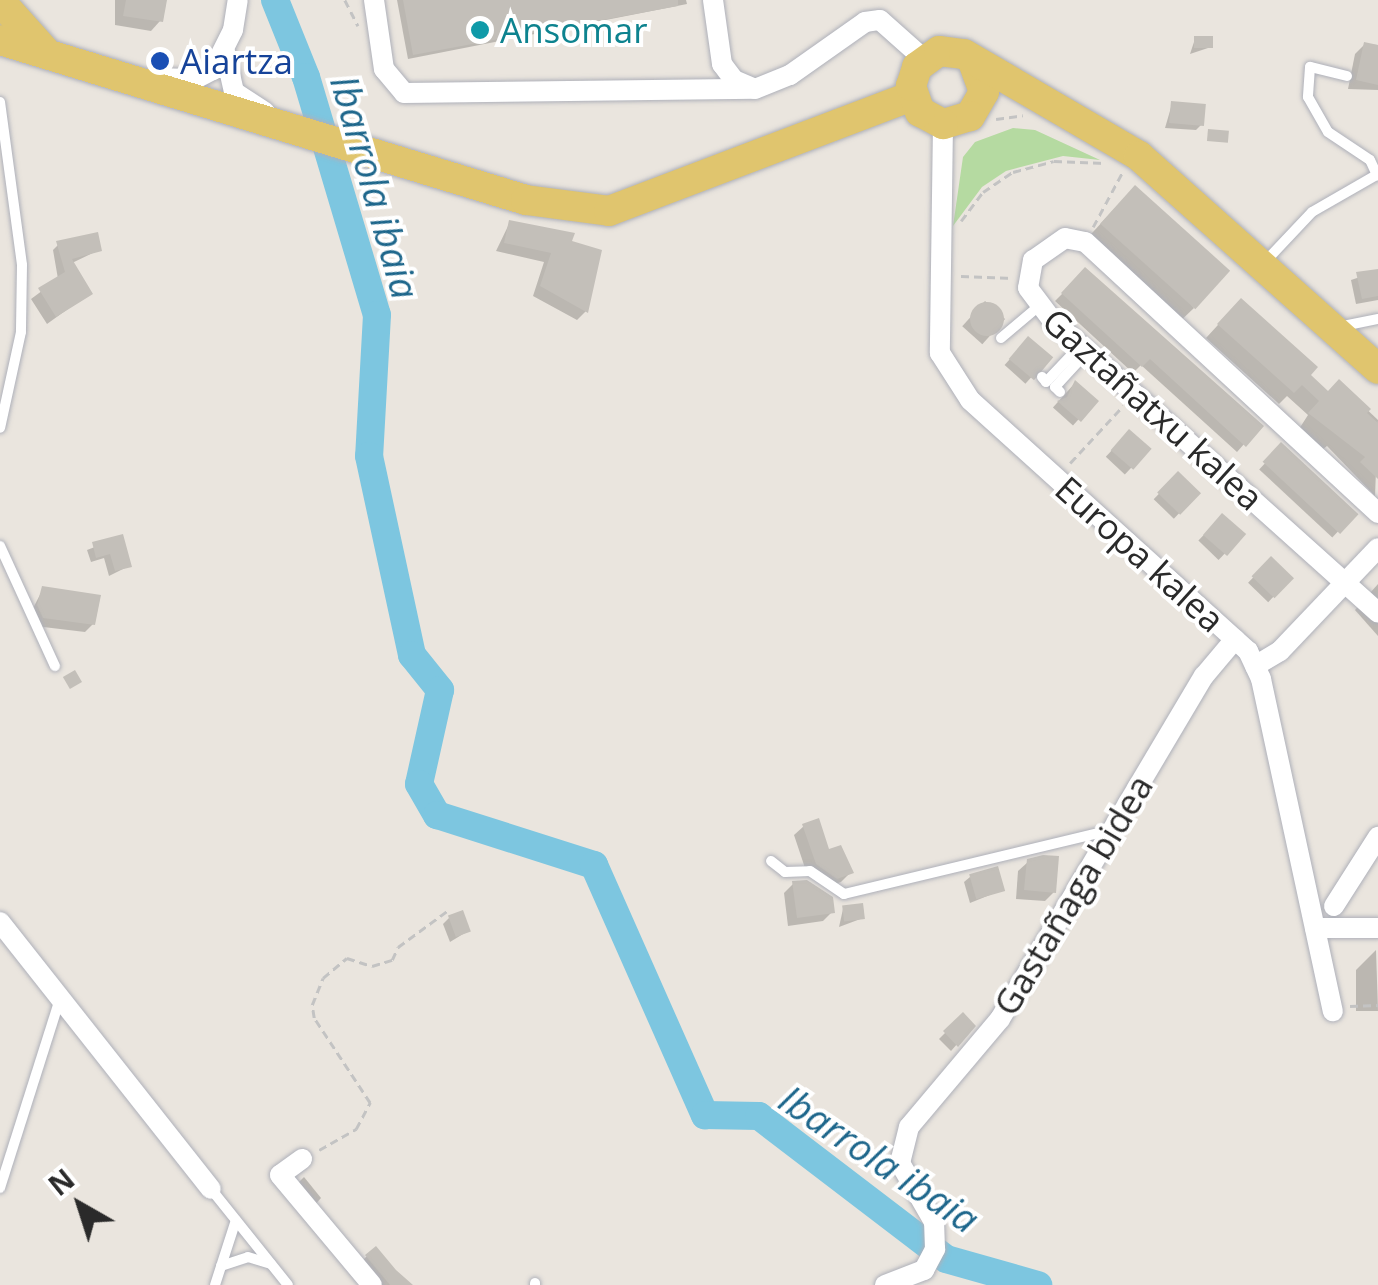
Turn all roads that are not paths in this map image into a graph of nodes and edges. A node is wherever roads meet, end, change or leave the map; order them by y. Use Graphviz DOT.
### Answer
graph roads {
  1 [pos="238,0"];
  2 [pos="374,0"];
  3 [pos="712,0"];
  4 [pos="0,1"];
  5 [pos="0,40"];
  6 [pos="45,50"];
  7 [pos="225,52"];
  8 [pos="924,59"];
  9 [pos="972,59"];
  10 [pos="1347,76"];
  11 [pos="133,77"];
  12 [pos="755,89"];
  13 [pos="912,96"];
  14 [pos="0,102"];
  15 [pos="1048,114"];
  16 [pos="966,121"];
  17 [pos="312,133"];
  18 [pos="1377,174"];
  19 [pos="1263,265"];
  20 [pos="1040,306"];
  21 [pos="1378,319"];
  22 [pos="1332,328"];
  23 [pos="1000,338"];
  24 [pos="1084,348"];
  25 [pos="1378,369"];
  26 [pos="1042,378"];
  27 [pos="1060,392"];
  28 [pos="0,428"];
  29 [pos="1378,512"];
  30 [pos="0,546"];
  31 [pos="1378,548"];
  32 [pos="1346,582"];
  33 [pos="1378,612"];
  34 [pos="1235,639"];
  35 [pos="55,666"];
  36 [pos="1256,666"];
  37 [pos="1110,830"];
  38 [pos="1378,837"];
  39 [pos="771,861"];
  40 [pos="1334,906"];
  41 [pos="0,922"];
  42 [pos="1315,928"];
  43 [pos="1378,928"];
  44 [pos="60,1002"];
  45 [pos="1332,1008"];
  46 [pos="302,1159"];
  47 [pos="0,1188"];
  48 [pos="211,1190"];
  49 [pos="236,1220"];
  50 [pos="272,1264"];
  51 [pos="221,1266"];
  52 [pos="215,1285"];
  53 [pos="288,1285"];
  54 [pos="372,1285"];
  55 [pos="885,1285"];
  1 -- 7 [label="street"];
  2 -- 12 [label="street"];
  3 -- 12 [label="street"];
  4 -- 6 [label="main road"];
  5 -- 6 [label="main road"];
  6 -- 11 [label="main road"];
  7 -- 11 [label="street"];
  7 -- 17 [label="street"];
  8 -- 9 [label="main road"];
  8 -- 12 [label="street"];
  8 -- 13 [label="main road"];
  9 -- 15 [label="main road"];
  9 -- 16 [label="main road"];
  10 -- 18 [label="lane"];
  11 -- 17 [label="main road"];
  13 -- 16 [label="main road"];
  13 -- 17 [label="main road"];
  14 -- 28 [label="lane"];
  15 -- 16 [label="main road"];
  15 -- 19 [label="main road"];
  16 -- 34 [label="street, Europa kalea"];
  18 -- 19 [label="lane"];
  19 -- 22 [label="main road"];
  20 -- 23 [label="lane"];
  20 -- 24 [label="street, Gaztañatxu kalea"];
  20 -- 29 [label="street, Gaztañatxu kalea"];
  21 -- 22 [label="lane"];
  22 -- 25 [label="main road"];
  24 -- 26 [label="lane"];
  24 -- 27 [label="lane"];
  24 -- 32 [label="street, Gaztañatxu kalea"];
  30 -- 35 [label="lane"];
  31 -- 32 [label="street"];
  32 -- 33 [label="street, Gaztañatxu kalea"];
  32 -- 36 [label="street"];
  34 -- 36 [label="street, Europa kalea"];
  34 -- 37 [label="street, Gastañaga bidea"];
  36 -- 42 [label="street, Europa kalea"];
  37 -- 39 [label="lane"];
  37 -- 55 [label="street, Gastañaga bidea"];
  38 -- 40 [label="street"];
  41 -- 44 [label="street"];
  42 -- 43 [label="street"];
  42 -- 45 [label="street, Europa kalea"];
  44 -- 47 [label="lane"];
  44 -- 48 [label="street"];
  46 -- 54 [label="street"];
  48 -- 49 [label="lane"];
  49 -- 50 [label="lane"];
  49 -- 51 [label="lane"];
  50 -- 51 [label="lane"];
  50 -- 53 [label="lane"];
  51 -- 52 [label="lane"];
}
